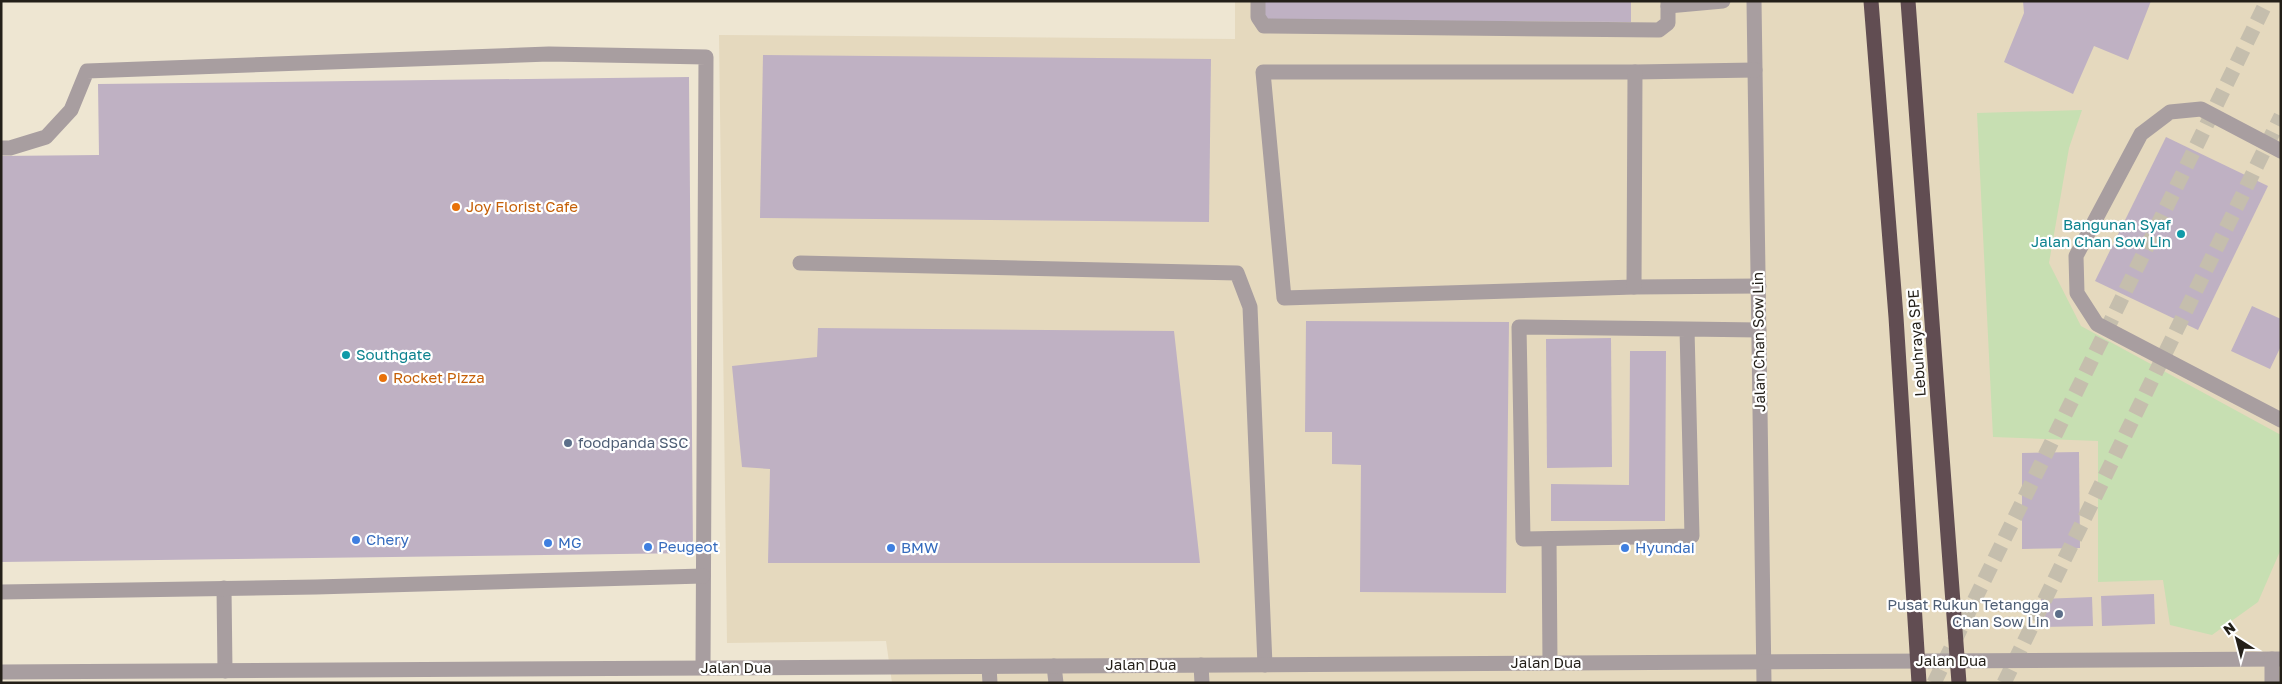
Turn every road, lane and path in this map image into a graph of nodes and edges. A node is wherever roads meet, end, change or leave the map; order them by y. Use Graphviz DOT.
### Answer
graph roads {
  1 [pos="1258,1"];
  2 [pos="1723,1"];
  3 [pos="1754,1"];
  4 [pos="1871,1"];
  5 [pos="1908,1"];
  6 [pos="1668,4"];
  7 [pos="1755,70"];
  8 [pos="1635,72"];
  9 [pos="1,148"];
  10 [pos="2281,151"];
  11 [pos="800,263"];
  12 [pos="1759,286"];
  13 [pos="1634,287"];
  14 [pos="1687,330"];
  15 [pos="1759,330"];
  16 [pos="2281,420"];
  17 [pos="1549,539"];
  18 [pos="703,576"];
  19 [pos="224,588"];
  20 [pos="1,592"];
  21 [pos="2276,659"];
  22 [pos="1764,662"];
  23 [pos="1550,663"];
  24 [pos="1201,665"];
  25 [pos="1265,665"];
  26 [pos="989,666"];
  27 [pos="1054,666"];
  28 [pos="703,668"];
  29 [pos="225,671"];
  30 [pos="1,672"];
  31 [pos="591,676"];
  32 [pos="114,677"];
  33 [pos="990,683"];
  34 [pos="1056,683"];
  35 [pos="1202,683"];
  36 [pos="1764,683"];
  37 [pos="1919,683"];
  38 [pos="1959,683"];
  39 [pos="2272,683"];
  1 -- 6 [label="street"];
  2 -- 6 [label="street"];
  3 -- 7 [label="street, Jalan Chan Sow Lin"];
  4 -- 37 [label="highway, Lebuhraya SPE, bridge"];
  5 -- 38 [label="highway, Lebuhraya SPE, bridge"];
  7 -- 8 [label="street"];
  7 -- 12 [label="street, Jalan Chan Sow Lin"];
  8 -- 13 [label="street"];
  8 -- 13 [label="street"];
  9 -- 18 [label="street"];
  10 -- 16 [label="street"];
  11 -- 25 [label="street"];
  12 -- 13 [label="street"];
  12 -- 15 [label="street, Jalan Chan Sow Lin"];
  14 -- 15 [label="street"];
  14 -- 17 [label="street"];
  14 -- 17 [label="street"];
  15 -- 22 [label="street, Jalan Chan Sow Lin"];
  17 -- 23 [label="street"];
  18 -- 19 [label="street"];
  18 -- 28 [label="street"];
  19 -- 20 [label="street"];
  19 -- 29 [label="street"];
  21 -- 22 [label="street, Jalan Dua"];
  21 -- 39 [label="street"];
  22 -- 23 [label="street, Jalan Dua"];
  22 -- 36 [label="street, Jalan Chan Sow Lin"];
  23 -- 25 [label="street, Jalan Dua"];
  24 -- 25 [label="street, Jalan Dua"];
  24 -- 27 [label="street, Jalan Dua"];
  24 -- 35 [label="street"];
  26 -- 27 [label="street, Jalan Dua"];
  26 -- 28 [label="street, Jalan Dua"];
  26 -- 33 [label="street"];
  27 -- 34 [label="street"];
  28 -- 31 [label="street, Jalan Dua"];
  29 -- 31 [label="street, Jalan Dua"];
  29 -- 32 [label="street, Jalan Dua"];
  30 -- 32 [label="street, Jalan Dua"];
}
